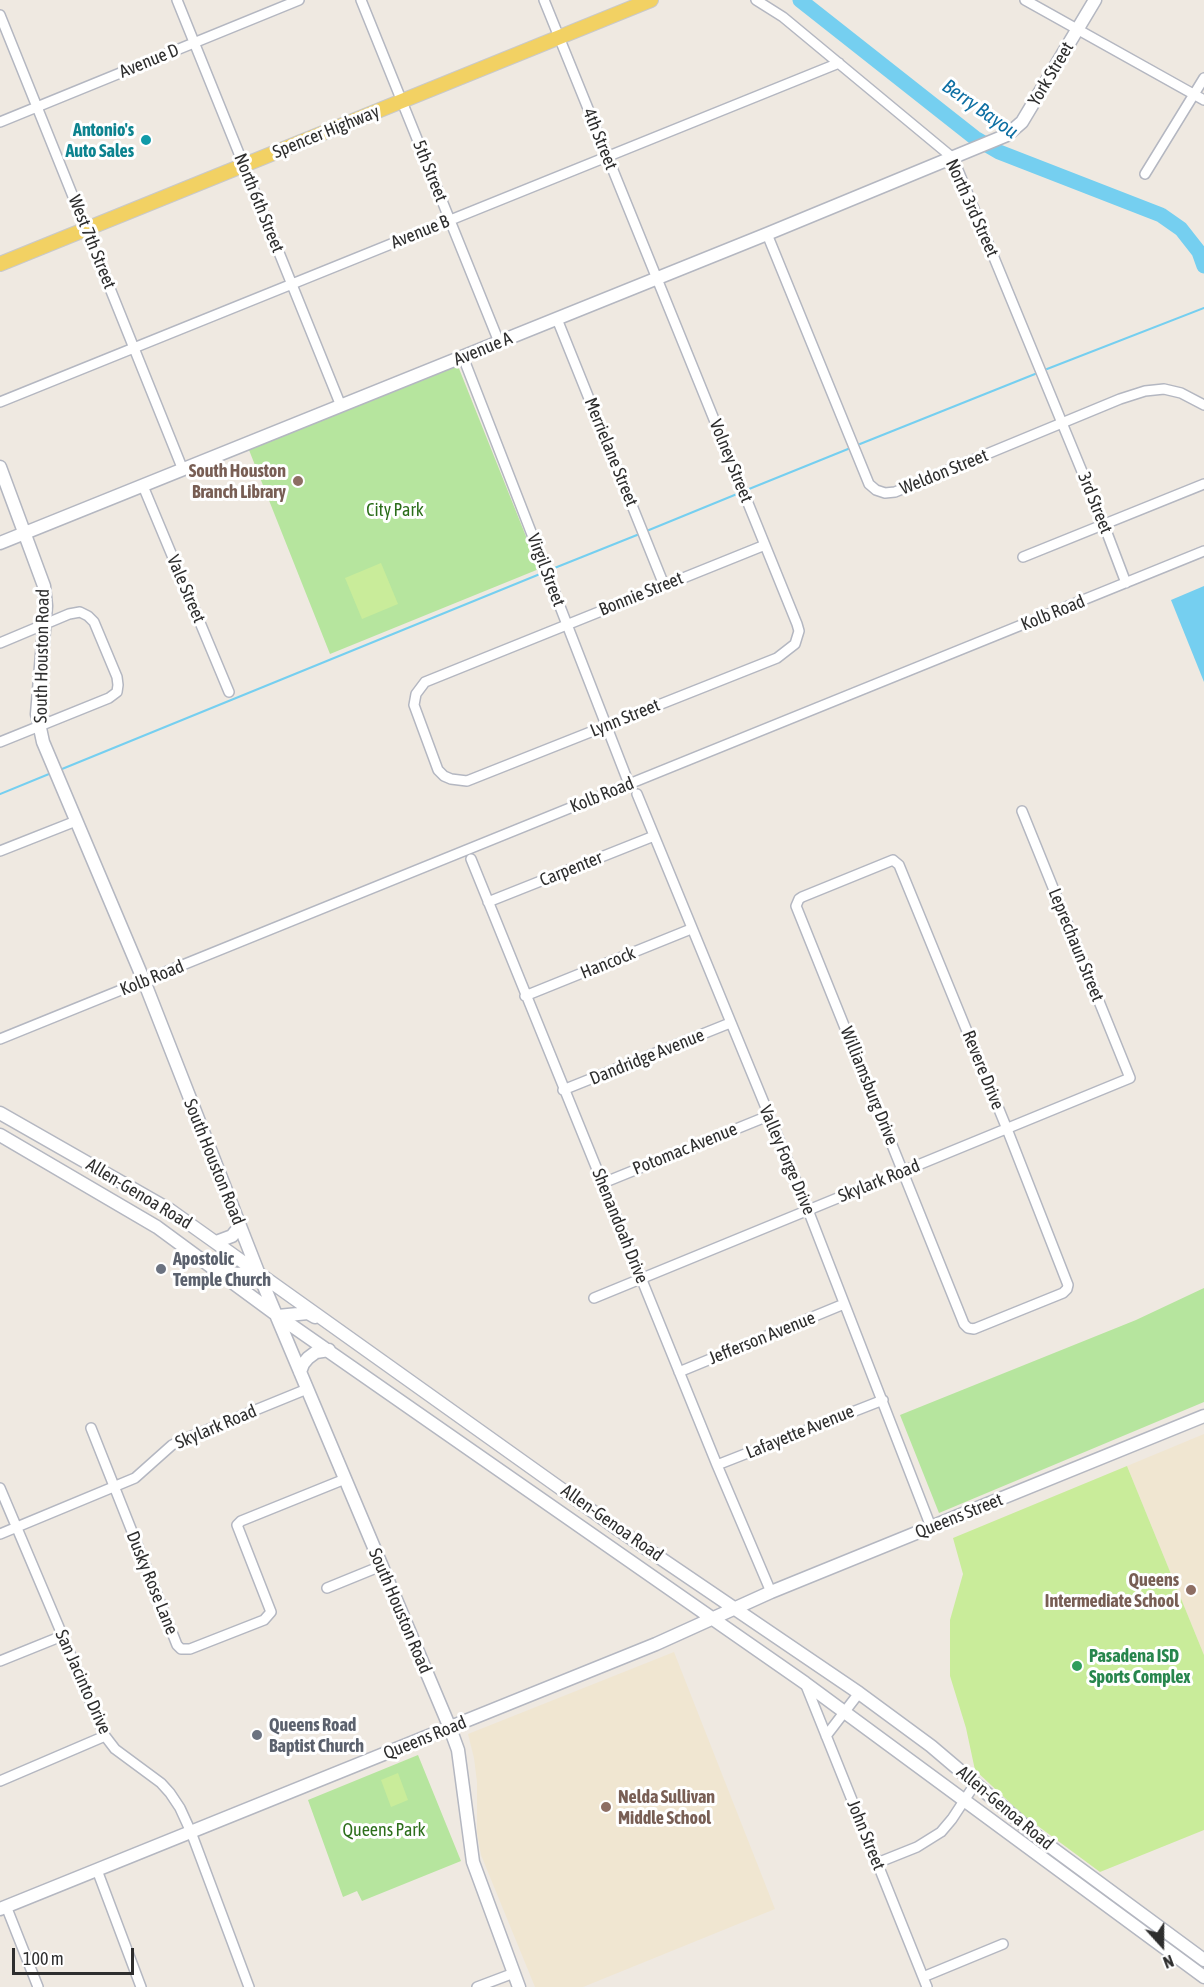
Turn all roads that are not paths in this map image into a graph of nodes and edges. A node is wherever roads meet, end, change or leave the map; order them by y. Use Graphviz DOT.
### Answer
graph roads {
  1 [pos="177,0"];
  2 [pos="299,0"];
  3 [pos="361,0"];
  4 [pos="544,0"];
  5 [pos="651,0"];
  6 [pos="756,0"];
  7 [pos="1025,0"];
  8 [pos="1095,0"];
  9 [pos="0,15"];
  10 [pos="1078,29"];
  11 [pos="559,37"];
  12 [pos="194,43"];
  13 [pos="839,63"];
  14 [pos="1204,78"];
  15 [pos="1194,95"];
  16 [pos="1204,100"];
  17 [pos="402,101"];
  18 [pos="37,107"];
  19 [pos="0,122"];
  20 [pos="966,152"];
  21 [pos="607,157"];
  22 [pos="953,158"];
  23 [pos="243,165"];
  24 [pos="1145,174"];
  25 [pos="450,220"];
  26 [pos="86,229"];
  27 [pos="768,234"];
  28 [pos="0,264"];
  29 [pos="656,278"];
  30 [pos="291,284"];
  31 [pos="557,319"];
  32 [pos="499,342"];
  33 [pos="134,348"];
  34 [pos="463,357"];
  35 [pos="0,402"];
  36 [pos="1204,405"];
  37 [pos="340,406"];
  38 [pos="1063,423"];
  39 [pos="0,467"];
  40 [pos="183,470"];
  41 [pos="1204,484"];
  42 [pos="143,486"];
  43 [pos="1104,525"];
  44 [pos="25,533"];
  45 [pos="0,543"];
  46 [pos="765,545"];
  47 [pos="1204,551"];
  48 [pos="1023,557"];
  49 [pos="1126,583"];
  50 [pos="664,585"];
  51 [pos="567,624"];
  52 [pos="45,625"];
  53 [pos="0,643"];
  54 [pos="795,645"];
  55 [pos="229,692"];
  56 [pos="606,725"];
  57 [pos="39,727"];
  58 [pos="0,742"];
  59 [pos="451,779"];
  60 [pos="629,784"];
  61 [pos="637,794"];
  62 [pos="1022,811"];
  63 [pos="76,821"];
  64 [pos="654,836"];
  65 [pos="0,851"];
  66 [pos="471,859"];
  67 [pos="839,881"];
  68 [pos="488,902"];
  69 [pos="691,929"];
  70 [pos="144,981"];
  71 [pos="525,996"];
  72 [pos="730,1023"];
  73 [pos="0,1039"];
  74 [pos="1130,1078"];
  75 [pos="563,1090"];
  76 [pos="0,1113"];
  77 [pos="768,1116"];
  78 [pos="1006,1129"];
  79 [pos="0,1135"];
  80 [pos="52,1142"];
  81 [pos="42,1161"];
  82 [pos="903,1171"];
  83 [pos="603,1183"];
  84 [pos="170,1210"];
  85 [pos="808,1210"];
  86 [pos="240,1226"];
  87 [pos="157,1227"];
  88 [pos="216,1242"];
  89 [pos="212,1267"];
  90 [pos="258,1272"];
  91 [pos="642,1278"];
  92 [pos="594,1298"];
  93 [pos="844,1304"];
  94 [pos="1020,1311"];
  95 [pos="278,1316"];
  96 [pos="330,1324"];
  97 [pos="329,1350"];
  98 [pos="300,1372"];
  99 [pos="679,1372"];
  100 [pos="402,1374"];
  101 [pos="307,1389"];
  102 [pos="388,1391"];
  103 [pos="883,1400"];
  104 [pos="1204,1416"];
  105 [pos="91,1428"];
  106 [pos="717,1465"];
  107 [pos="345,1479"];
  108 [pos="0,1488"];
  109 [pos="114,1488"];
  110 [pos="579,1500"];
  111 [pos="566,1518"];
  112 [pos="931,1527"];
  113 [pos="17,1528"];
  114 [pos="0,1534"];
  115 [pos="381,1566"];
  116 [pos="327,1588"];
  117 [pos="771,1592"];
  118 [pos="735,1607"];
  119 [pos="715,1619"];
  120 [pos="62,1636"];
  121 [pos="0,1661"];
  122 [pos="805,1683"];
  123 [pos="859,1693"];
  124 [pos="844,1711"];
  125 [pos="450,1728"];
  126 [pos="105,1736"];
  127 [pos="826,1737"];
  128 [pos="0,1781"];
  129 [pos="975,1784"];
  130 [pos="965,1801"];
  131 [pos="191,1832"];
  132 [pos="877,1863"];
  133 [pos="97,1870"];
  134 [pos="3,1907"];
  135 [pos="1141,1914"];
  136 [pos="1132,1924"];
  137 [pos="1003,1944"];
  138 [pos="1204,1960"];
  139 [pos="514,1973"];
  140 [pos="923,1977"];
  141 [pos="1204,1977"];
  142 [pos="38,1987"];
  143 [pos="141,1987"];
  144 [pos="249,1987"];
  145 [pos="477,1987"];
  146 [pos="519,1987"];
  147 [pos="927,1987"];
  1 -- 12 [label="street, North 6th Street"];
  2 -- 12 [label="street, Avenue D"];
  3 -- 17 [label="street, 5th Street"];
  4 -- 11 [label="street, 4th Street"];
  5 -- 11 [label="main road, Spencer Highway"];
  6 -- 13 [label="street, North 3rd Street"];
  7 -- 10 [label="street"];
  8 -- 10 [label="street, York Street"];
  9 -- 18 [label="street, West 7th Street"];
  10 -- 15 [label="street"];
  10 -- 20 [label="street, York Street"];
  11 -- 17 [label="main road, Spencer Highway"];
  11 -- 21 [label="street, 4th Street"];
  12 -- 18 [label="street, Avenue D"];
  12 -- 23 [label="street, North 6th Street"];
  13 -- 21 [label="street, Avenue B"];
  13 -- 22 [label="street, North 3rd Street"];
  14 -- 15 [label="street"];
  15 -- 16 [label="street"];
  15 -- 24 [label="street"];
  17 -- 23 [label="main road, Spencer Highway"];
  17 -- 25 [label="street, 5th Street"];
  18 -- 19 [label="street, Avenue D"];
  18 -- 26 [label="street, West 7th Street"];
  20 -- 22 [label="street, Avenue A"];
  21 -- 25 [label="street, Avenue B"];
  21 -- 29 [label="street, 4th Street"];
  22 -- 27 [label="street, Avenue A"];
  22 -- 38 [label="street, North 3rd Street"];
  23 -- 26 [label="main road, Spencer Highway"];
  23 -- 30 [label="street, North 6th Street"];
  25 -- 30 [label="street, Avenue B"];
  25 -- 32 [label="street, 5th Street"];
  26 -- 28 [label="main road, Spencer Highway"];
  26 -- 33 [label="street, West 7th Street"];
  27 -- 29 [label="street, Avenue A"];
  27 -- 38 [label="street, Weldon Street"];
  29 -- 31 [label="street, Avenue A"];
  29 -- 46 [label="street, Volney Street"];
  30 -- 33 [label="street, Avenue B"];
  30 -- 37 [label="street, North 6th Street"];
  31 -- 32 [label="street, Avenue A"];
  31 -- 50 [label="street, Merrielane Street"];
  32 -- 34 [label="street, Avenue A"];
  33 -- 35 [label="street, Avenue B"];
  33 -- 40 [label="street, West 7th Street"];
  34 -- 37 [label="street, Avenue A"];
  34 -- 51 [label="street, Virgil Street"];
  36 -- 38 [label="street, Weldon Street"];
  37 -- 40 [label="street, Avenue A"];
  38 -- 43 [label="street, 3rd Street"];
  39 -- 44 [label="street, South Houston Road"];
  40 -- 42 [label="street, Avenue A"];
  41 -- 43 [label="street"];
  42 -- 44 [label="street, Avenue A"];
  42 -- 55 [label="street, Vale Street"];
  43 -- 48 [label="street"];
  43 -- 49 [label="street, 3rd Street"];
  44 -- 45 [label="street, Avenue A"];
  44 -- 52 [label="street, South Houston Road"];
  46 -- 50 [label="street, Bonnie Street"];
  46 -- 54 [label="street, Volney Street"];
  47 -- 49 [label="street, Kolb Road"];
  49 -- 60 [label="street, Kolb Road"];
  50 -- 51 [label="street, Bonnie Street"];
  51 -- 56 [label="street, Virgil Street"];
  51 -- 59 [label="street, Bonnie Street"];
  52 -- 53 [label="street"];
  52 -- 57 [label="street, South Houston Road"];
  52 -- 57 [label="street"];
  54 -- 56 [label="street, Lynn Street"];
  56 -- 59 [label="street, Lynn Street"];
  56 -- 60 [label="street, Virgil Street"];
  57 -- 58 [label="street"];
  57 -- 63 [label="street, South Houston Road"];
  60 -- 70 [label="street, Kolb Road"];
  61 -- 64 [label="street, Valley Forge Drive"];
  62 -- 74 [label="street, Leprechaun Street"];
  63 -- 65 [label="street"];
  63 -- 70 [label="street, South Houston Road"];
  64 -- 68 [label="street, Carpenter"];
  64 -- 69 [label="street, Valley Forge Drive"];
  66 -- 68 [label="street, Shenandoah Drive"];
  67 -- 78 [label="street, Revere Drive"];
  67 -- 82 [label="street, Williamsburg Drive"];
  68 -- 71 [label="street, Shenandoah Drive"];
  69 -- 71 [label="street, Hancock"];
  69 -- 72 [label="street, Valley Forge Drive"];
  70 -- 73 [label="street, Kolb Road"];
  70 -- 86 [label="street, South Houston Road"];
  71 -- 75 [label="street, Shenandoah Drive"];
  72 -- 75 [label="street, Dandridge Avenue"];
  72 -- 77 [label="street, Valley Forge Drive"];
  74 -- 78 [label="street, Skylark Road"];
  75 -- 83 [label="street, Shenandoah Drive"];
  76 -- 80 [label="street, Allen-Genoa Road"];
  77 -- 83 [label="street, Potomac Avenue"];
  77 -- 85 [label="street, Valley Forge Drive"];
  78 -- 82 [label="street, Skylark Road"];
  78 -- 94 [label="street, Revere Drive"];
  79 -- 81 [label="street, Allen-Genoa Road"];
  80 -- 81 [label="street"];
  80 -- 84 [label="street, Allen-Genoa Road"];
  81 -- 87 [label="street, Allen-Genoa Road"];
  82 -- 85 [label="street, Skylark Road"];
  82 -- 94 [label="street, Williamsburg Drive"];
  83 -- 91 [label="street, Shenandoah Drive"];
  84 -- 87 [label="street"];
  84 -- 88 [label="street, Allen-Genoa Road"];
  85 -- 91 [label="street, Skylark Road"];
  85 -- 93 [label="street, Valley Forge Drive"];
  86 -- 88 [label="street"];
  86 -- 90 [label="street, South Houston Road"];
  87 -- 89 [label="street, Allen-Genoa Road"];
  88 -- 90 [label="street, Allen-Genoa Road"];
  89 -- 90 [label="street"];
  89 -- 95 [label="street, Allen-Genoa Road"];
  90 -- 95 [label="street, South Houston Road"];
  90 -- 96 [label="street, Allen-Genoa Road"];
  91 -- 92 [label="street, Skylark Road"];
  91 -- 99 [label="street, Shenandoah Drive"];
  93 -- 99 [label="street, Jefferson Avenue"];
  93 -- 103 [label="street, Valley Forge Drive"];
  95 -- 96 [label="street"];
  95 -- 97 [label="street, Allen-Genoa Road"];
  95 -- 98 [label="street, South Houston Road"];
  96 -- 100 [label="street, Allen-Genoa Road"];
  97 -- 98 [label="street"];
  97 -- 102 [label="street, Allen-Genoa Road"];
  98 -- 101 [label="street, South Houston Road"];
  99 -- 106 [label="street, Shenandoah Drive"];
  100 -- 102 [label="street"];
  100 -- 110 [label="street, Allen-Genoa Road"];
  101 -- 107 [label="street, South Houston Road"];
  101 -- 109 [label="street, Skylark Road"];
  102 -- 111 [label="street, Allen-Genoa Road"];
  103 -- 106 [label="street, Lafayette Avenue"];
  103 -- 112 [label="street, Valley Forge Drive"];
  104 -- 112 [label="street, Queens Street"];
  105 -- 109 [label="street, Dusky Rose Lane"];
  106 -- 117 [label="street, Shenandoah Drive"];
  107 -- 109 [label="street, Dusky Rose Lane"];
  107 -- 115 [label="street, South Houston Road"];
  108 -- 113 [label="street, San Jacinto Drive"];
  109 -- 113 [label="street, Skylark Road"];
  110 -- 111 [label="street"];
  110 -- 118 [label="street, Allen-Genoa Road"];
  111 -- 119 [label="street, Allen-Genoa Road"];
  112 -- 117 [label="street, Queens Street"];
  113 -- 114 [label="street, Skylark Road"];
  113 -- 120 [label="street, San Jacinto Drive"];
  115 -- 116 [label="street"];
  115 -- 125 [label="street, South Houston Road"];
  117 -- 118 [label="street, Queens Street"];
  118 -- 119 [label="street, Queens Street"];
  118 -- 123 [label="street, Allen-Genoa Road"];
  119 -- 122 [label="street, Allen-Genoa Road"];
  119 -- 125 [label="street, Queens Road"];
  120 -- 121 [label="street"];
  120 -- 126 [label="street, San Jacinto Drive"];
  122 -- 124 [label="street, Allen-Genoa Road"];
  122 -- 127 [label="street, John Street"];
  123 -- 124 [label="street"];
  123 -- 129 [label="street, Allen-Genoa Road"];
  124 -- 127 [label="street"];
  124 -- 130 [label="street, Allen-Genoa Road"];
  125 -- 131 [label="street, Queens Road"];
  125 -- 139 [label="street, South Houston Road"];
  126 -- 128 [label="street"];
  126 -- 131 [label="street, San Jacinto Drive"];
  127 -- 132 [label="street, John Street"];
  129 -- 130 [label="street"];
  129 -- 135 [label="street, Allen-Genoa Road"];
  130 -- 132 [label="street"];
  130 -- 136 [label="street, Allen-Genoa Road"];
  131 -- 133 [label="street, Queens Road"];
  131 -- 144 [label="street, San Jacinto Drive"];
  132 -- 140 [label="street, John Street"];
  133 -- 134 [label="street, Queens Road"];
  133 -- 143 [label="street"];
  134 -- 142 [label="street"];
  135 -- 136 [label="street"];
  135 -- 138 [label="street, Allen-Genoa Road"];
  136 -- 141 [label="street, Allen-Genoa Road"];
  137 -- 140 [label="street"];
  139 -- 145 [label="street"];
  139 -- 146 [label="street, South Houston Road"];
  140 -- 147 [label="street, John Street"];
}
